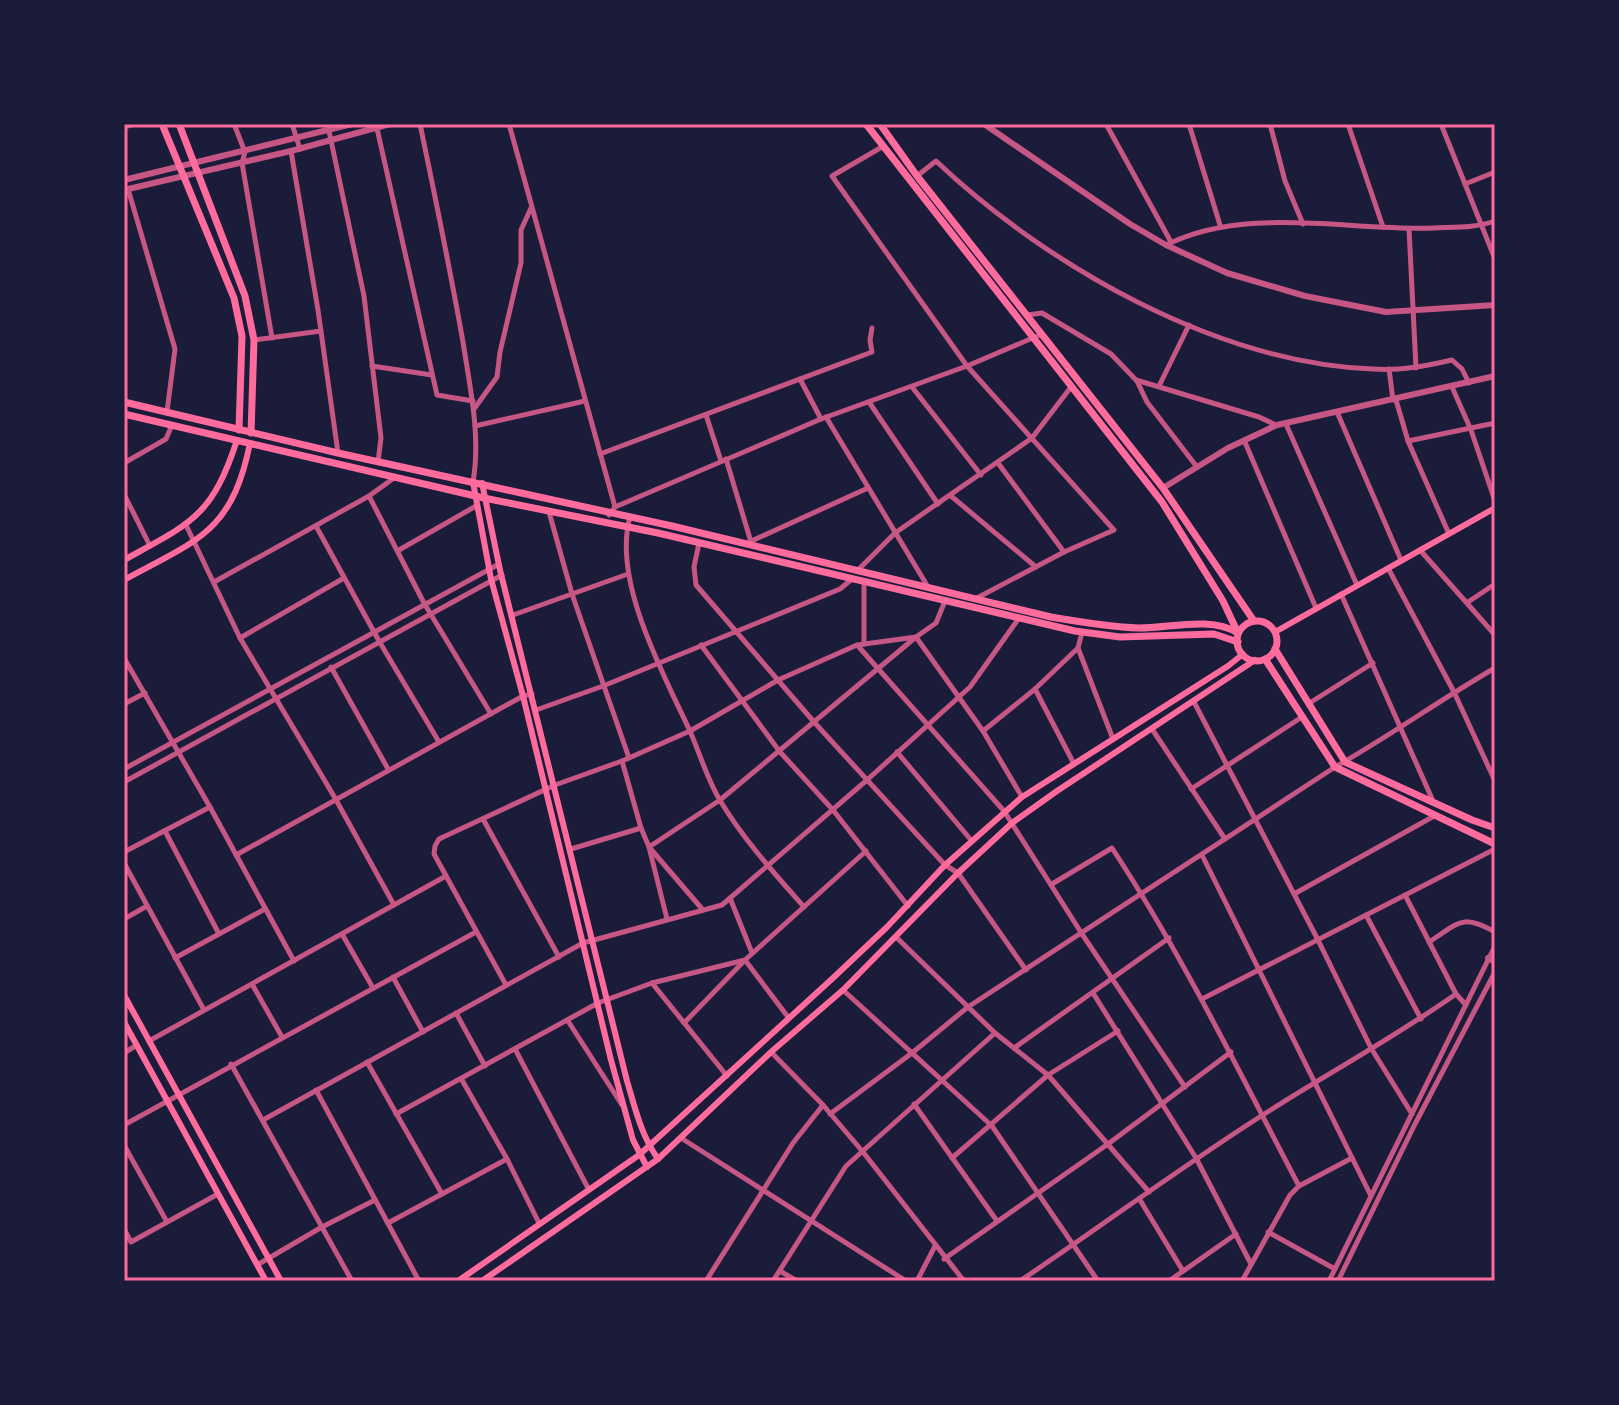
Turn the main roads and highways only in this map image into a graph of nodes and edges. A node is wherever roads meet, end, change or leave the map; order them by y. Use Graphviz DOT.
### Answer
graph roads {
  1 [pos="162,124"];
  2 [pos="179,124"];
  3 [pos="866,124"];
  4 [pos="880,124"];
  5 [pos="124,402"];
  6 [pos="124,414"];
  7 [pos="239,428"];
  8 [pos="251,431"];
  9 [pos="237,440"];
  10 [pos="250,443"];
  11 [pos="478,483"];
  12 [pos="475,495"];
  13 [pos="484,498"];
  14 [pos="1495,508"];
  15 [pos="124,560"];
  16 [pos="124,580"];
  17 [pos="1254,621"];
  18 [pos="1275,632"];
  19 [pos="1238,638"];
  20 [pos="1275,649"];
  21 [pos="1243,654"];
  22 [pos="1265,659"];
  23 [pos="1255,660"];
  24 [pos="1097,749"];
  25 [pos="1104,761"];
  26 [pos="1472,820"];
  27 [pos="1495,828"];
  28 [pos="1468,831"];
  29 [pos="1495,846"];
  30 [pos="124,995"];
  31 [pos="124,1022"];
  32 [pos="649,1146"];
  33 [pos="639,1155"];
  34 [pos="658,1159"];
  35 [pos="647,1167"];
  36 [pos="573,1200"];
  37 [pos="583,1212"];
  38 [pos="529,1230"];
  39 [pos="538,1242"];
  40 [pos="266,1281"];
  41 [pos="281,1281"];
  42 [pos="458,1281"];
  43 [pos="482,1281"];
  1 -- 7 [label="main road"];
  2 -- 8 [label="main road"];
  3 -- 19 [label="main road"];
  4 -- 17 [label="main road"];
  5 -- 7 [label="main road"];
  6 -- 9 [label="main road"];
  7 -- 8 [label="main road"];
  7 -- 9 [label="main road"];
  8 -- 10 [label="main road"];
  8 -- 11 [label="main road"];
  9 -- 10 [label="main road"];
  9 -- 15 [label="main road"];
  10 -- 12 [label="main road"];
  10 -- 16 [label="main road"];
  11 -- 12 [label="main road"];
  11 -- 13 [label="main road"];
  11 -- 19 [label="main road"];
  12 -- 13 [label="main road"];
  12 -- 33 [label="main road"];
  13 -- 19 [label="main road"];
  13 -- 32 [label="main road"];
  14 -- 18 [label="main road"];
  17 -- 18 [label="main road"];
  17 -- 19 [label="main road"];
  18 -- 20 [label="main road"];
  19 -- 21 [label="main road"];
  20 -- 22 [label="main road"];
  20 -- 26 [label="main road"];
  21 -- 23 [label="main road"];
  21 -- 24 [label="main road"];
  22 -- 23 [label="main road"];
  22 -- 28 [label="main road"];
  23 -- 25 [label="main road"];
  24 -- 25 [label="main road"];
  24 -- 32 [label="main road"];
  25 -- 34 [label="main road"];
  26 -- 27 [label="main road"];
  26 -- 28 [label="main road"];
  28 -- 29 [label="main road"];
  30 -- 41 [label="main road"];
  31 -- 40 [label="main road"];
  32 -- 33 [label="main road"];
  32 -- 34 [label="main road"];
  33 -- 35 [label="main road"];
  33 -- 36 [label="main road"];
  34 -- 35 [label="main road"];
  35 -- 37 [label="main road"];
  36 -- 37 [label="main road"];
  36 -- 38 [label="main road"];
  37 -- 39 [label="main road"];
  38 -- 39 [label="main road"];
  38 -- 42 [label="main road"];
  39 -- 43 [label="main road"];
}
